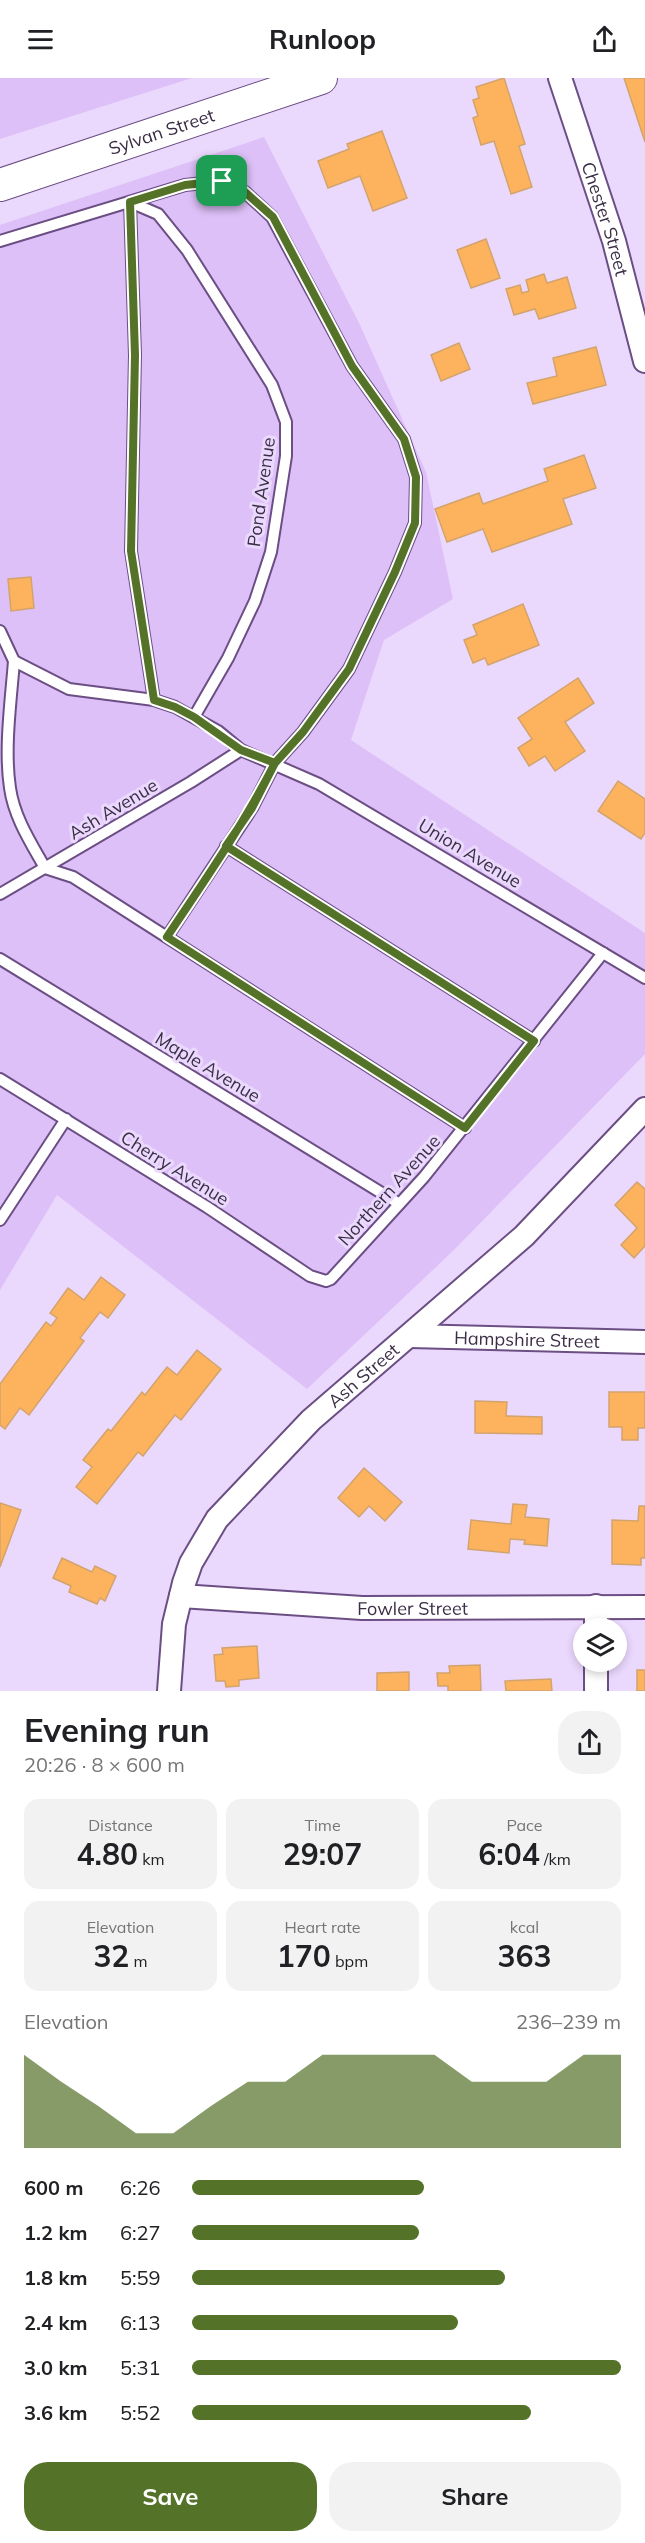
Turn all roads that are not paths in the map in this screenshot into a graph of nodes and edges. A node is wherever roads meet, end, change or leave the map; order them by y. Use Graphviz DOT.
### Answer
graph roads {
  1 [pos="321,78"];
  2 [pos="560,78"];
  3 [pos="0,185"];
  4 [pos="130,202"];
  5 [pos="0,241"];
  6 [pos="645,361"];
  7 [pos="0,631"];
  8 [pos="15,661"];
  9 [pos="154,700"];
  10 [pos="194,717"];
  11 [pos="241,750"];
  12 [pos="275,763"];
  13 [pos="226,846"];
  14 [pos="45,868"];
  15 [pos="0,894"];
  16 [pos="167,937"];
  17 [pos="603,953"];
  18 [pos="0,959"];
  19 [pos="645,978"];
  20 [pos="534,1041"];
  21 [pos="0,1079"];
  22 [pos="645,1109"];
  23 [pos="66,1119"];
  24 [pos="465,1128"];
  25 [pos="398,1203"];
  26 [pos="0,1220"];
  27 [pos="331,1279"];
  28 [pos="410,1336"];
  29 [pos="645,1342"];
  30 [pos="181,1596"];
  31 [pos="596,1606"];
  32 [pos="645,1607"];
  33 [pos="596,1618"];
  34 [pos="596,1672"];
  35 [pos="169,1691"];
  36 [pos="597,1691"];
  1 -- 3 [label="main road, Sylvan Street"];
  2 -- 6 [label="street, Chester Street"];
  4 -- 5 [label="lane"];
  4 -- 9 [label="lane"];
  4 -- 10 [label="lane, Pond Avenue"];
  4 -- 12 [label="lane"];
  7 -- 8 [label="lane"];
  8 -- 9 [label="lane"];
  8 -- 14 [label="lane"];
  9 -- 10 [label="lane"];
  10 -- 11 [label="lane"];
  11 -- 12 [label="lane, Union Avenue"];
  11 -- 14 [label="lane, Ash Avenue"];
  12 -- 13 [label="lane"];
  12 -- 17 [label="lane, Union Avenue"];
  13 -- 16 [label="lane"];
  13 -- 20 [label="lane"];
  14 -- 15 [label="lane, Ash Avenue"];
  14 -- 16 [label="lane"];
  16 -- 24 [label="lane"];
  17 -- 19 [label="lane, Union Avenue"];
  17 -- 20 [label="lane, Northern Avenue"];
  18 -- 25 [label="lane, Maple Avenue"];
  20 -- 24 [label="lane, Northern Avenue"];
  21 -- 23 [label="lane, Cherry Avenue"];
  22 -- 28 [label="street, Ash Street"];
  23 -- 26 [label="lane"];
  23 -- 27 [label="lane, Cherry Avenue"];
  24 -- 25 [label="lane, Northern Avenue"];
  25 -- 27 [label="lane, Northern Avenue"];
  28 -- 29 [label="street, Hampshire Street"];
  28 -- 30 [label="street, Ash Street"];
  30 -- 31 [label="street, Fowler Street"];
  30 -- 35 [label="street, Ash Street"];
  31 -- 32 [label="street, Fowler Street"];
  31 -- 33 [label="street"];
  34 -- 36 [label="street"];
}
